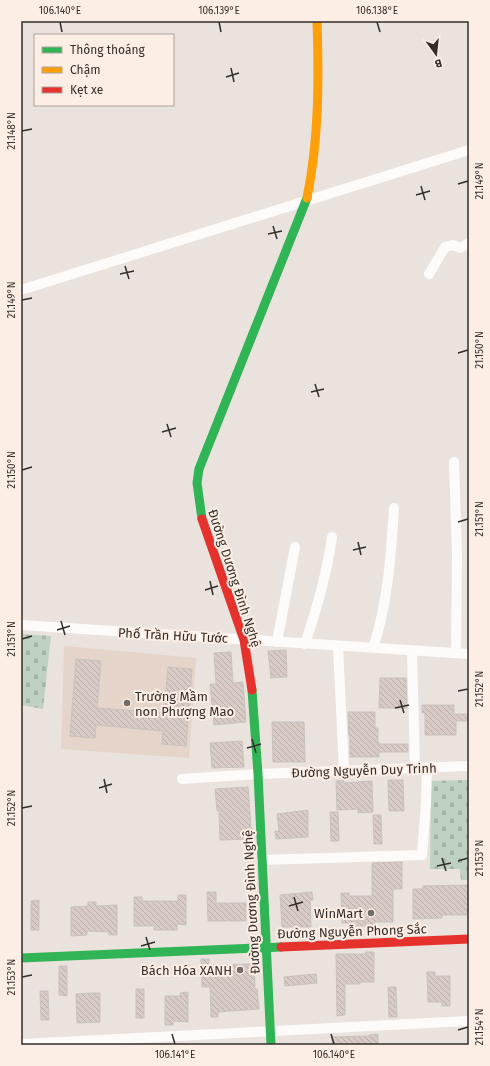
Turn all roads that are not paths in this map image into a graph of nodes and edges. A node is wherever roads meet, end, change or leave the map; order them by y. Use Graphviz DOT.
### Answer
graph roads {
  1 [pos="317,21"];
  2 [pos="469,150"];
  3 [pos="307,200"];
  4 [pos="469,243"];
  5 [pos="429,274"];
  6 [pos="21,290"];
  7 [pos="454,462"];
  8 [pos="394,508"];
  9 [pos="332,537"];
  10 [pos="295,547"];
  11 [pos="21,625"];
  12 [pos="244,640"];
  13 [pos="277,642"];
  14 [pos="305,644"];
  15 [pos="338,646"];
  16 [pos="373,648"];
  17 [pos="412,650"];
  18 [pos="456,653"];
  19 [pos="469,654"];
  20 [pos="469,766"];
  21 [pos="415,768"];
  22 [pos="427,768"];
  23 [pos="344,771"];
  24 [pos="258,774"];
  25 [pos="182,779"];
  26 [pos="262,860"];
  27 [pos="469,939"];
  28 [pos="266,947"];
  29 [pos="21,958"];
  30 [pos="469,1021"];
  31 [pos="270,1031"];
  32 [pos="21,1044"];
  33 [pos="271,1045"];
  1 -- 3 [label="main road, Đường Dương Đình Nghệ"];
  2 -- 3 [label="street"];
  3 -- 6 [label="street"];
  3 -- 12 [label="main road, Đường Dương Đình Nghệ"];
  4 -- 5 [label="street"];
  7 -- 18 [label="street"];
  8 -- 16 [label="street"];
  9 -- 14 [label="street"];
  10 -- 13 [label="street"];
  11 -- 12 [label="street, Phố Trần Hữu Tước"];
  12 -- 13 [label="street, Phố Trần Hữu Tước"];
  12 -- 24 [label="main road, Đường Dương Đình Nghệ"];
  13 -- 14 [label="street, Phố Trần Hữu Tước"];
  14 -- 15 [label="street, Phố Trần Hữu Tước"];
  15 -- 16 [label="street, Phố Trần Hữu Tước"];
  15 -- 23 [label="street"];
  16 -- 17 [label="street, Phố Trần Hữu Tước"];
  17 -- 18 [label="street, Phố Trần Hữu Tước"];
  17 -- 21 [label="street"];
  18 -- 19 [label="street, Phố Trần Hữu Tước"];
  20 -- 22 [label="street, Đường Nguyễn Duy Trinh"];
  21 -- 22 [label="street, Đường Nguyễn Duy Trinh"];
  21 -- 23 [label="street, Đường Nguyễn Duy Trinh"];
  22 -- 26 [label="street"];
  23 -- 24 [label="street, Đường Nguyễn Duy Trinh"];
  24 -- 25 [label="street, Đường Nguyễn Duy Trinh"];
  24 -- 26 [label="main road, Đường Dương Đình Nghệ"];
  26 -- 28 [label="main road, Đường Dương Đình Nghệ"];
  27 -- 28 [label="main road, Đường Nguyễn Phong Sắc"];
  28 -- 29 [label="main road, Đường Nguyễn Phong Sắc"];
  28 -- 31 [label="main road, Đường Dương Đình Nghệ"];
  30 -- 31 [label="street"];
  31 -- 32 [label="street"];
  31 -- 33 [label="main road, Đường Dương Đình Nghệ"];
}
